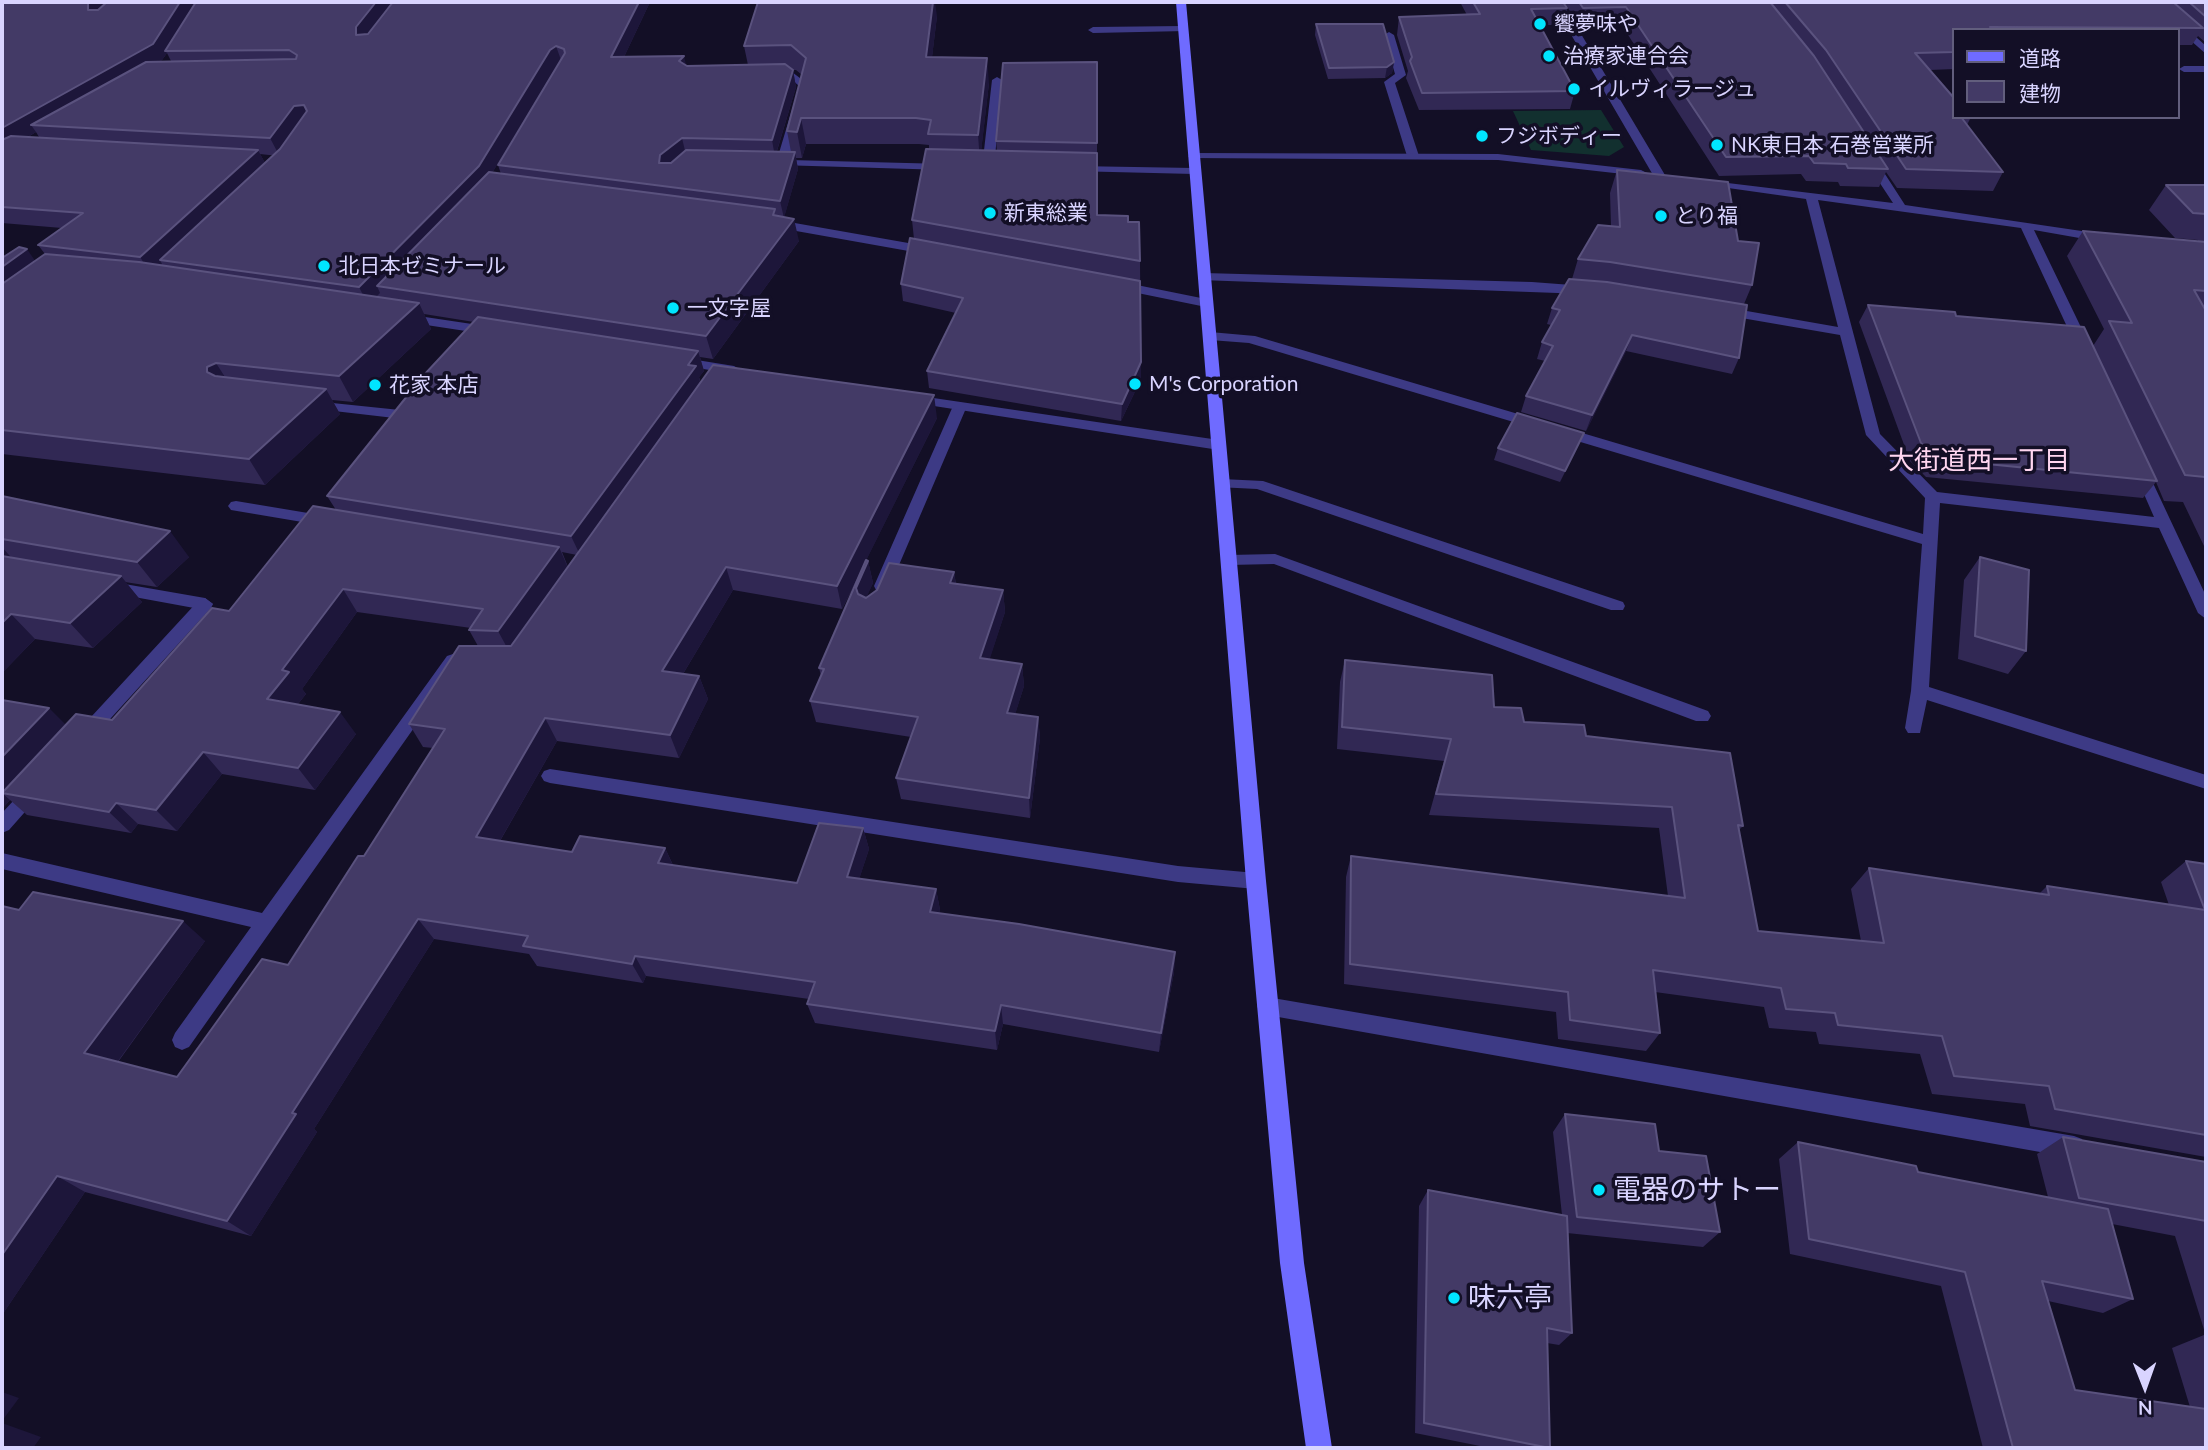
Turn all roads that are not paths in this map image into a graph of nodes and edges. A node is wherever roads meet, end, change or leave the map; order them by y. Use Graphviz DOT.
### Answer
graph roads {
  1 [pos="1181,2"];
  2 [pos="1557,2"];
  3 [pos="2152,2"];
  4 [pos="1183,29"];
  5 [pos="1093,30"];
  6 [pos="1389,35"];
  7 [pos="2206,51"];
  8 [pos="2184,69"];
  9 [pos="2206,69"];
  10 [pos="754,76"];
  11 [pos="997,80"];
  12 [pos="1865,152"];
  13 [pos="1413,156"];
  14 [pos="768,163"];
  15 [pos="782,163"];
  16 [pos="1194,163"];
  17 [pos="976,168"];
  18 [pos="1002,168"];
  19 [pos="1068,169"];
  20 [pos="1659,175"];
  21 [pos="1673,177"];
  22 [pos="1700,181"];
  23 [pos="1811,197"];
  24 [pos="1902,209"];
  25 [pos="753,220"];
  26 [pos="2026,225"];
  27 [pos="2118,240"];
  28 [pos="941,253"];
  29 [pos="1204,277"];
  30 [pos="1102,282"];
  31 [pos="1602,291"];
  32 [pos="1206,303"];
  33 [pos="1710,309"];
  34 [pos="385,315"];
  35 [pos="1846,332"];
  36 [pos="508,334"];
  37 [pos="1210,336"];
  38 [pos="657,358"];
  39 [pos="2090,361"];
  40 [pos="751,373"];
  41 [pos="421,396"];
  42 [pos="895,396"];
  43 [pos="298,403"];
  44 [pos="960,406"];
  45 [pos="1219,445"];
  46 [pos="2136,461"];
  47 [pos="1222,484"];
  48 [pos="1933,497"];
  49 [pos="236,506"];
  50 [pos="2165,523"];
  51 [pos="343,524"];
  52 [pos="1932,542"];
  53 [pos="1229,560"];
  54 [pos="97,586"];
  55 [pos="876,599"];
  56 [pos="1617,606"];
  57 [pos="2206,613"];
  58 [pos="477,661"];
  59 [pos="1920,691"];
  60 [pos="1702,716"];
  61 [pos="1914,729"];
  62 [pos="76,744"];
  63 [pos="48,775"];
  64 [pos="550,776"];
  65 [pos="2206,782"];
  66 [pos="2,825"];
  67 [pos="2,861"];
  68 [pos="1256,881"];
  69 [pos="265,922"];
  70 [pos="1267,1006"];
  71 [pos="182,1040"];
  72 [pos="2096,1151"];
  73 [pos="1319,1448"];
  1 -- 4 [label="street"];
  2 -- 20 [label="street"];
  3 -- 7 [label="street"];
  4 -- 5 [label="street"];
  4 -- 16 [label="street"];
  6 -- 13 [label="street"];
  8 -- 9 [label="street"];
  10 -- 15 [label="street"];
  11 -- 17 [label="street"];
  12 -- 24 [label="street"];
  13 -- 16 [label="street"];
  13 -- 20 [label="street"];
  14 -- 15 [label="street"];
  15 -- 17 [label="street"];
  16 -- 19 [label="street"];
  16 -- 29 [label="street"];
  17 -- 18 [label="street"];
  20 -- 21 [label="street"];
  22 -- 23 [label="street"];
  23 -- 24 [label="street"];
  23 -- 35 [label="street"];
  24 -- 26 [label="street"];
  25 -- 28 [label="street"];
  26 -- 27 [label="street"];
  26 -- 39 [label="street"];
  29 -- 31 [label="street"];
  29 -- 32 [label="street"];
  30 -- 32 [label="street"];
  32 -- 37 [label="street"];
  33 -- 35 [label="street"];
  34 -- 36 [label="street"];
  35 -- 48 [label="street"];
  37 -- 45 [label="street"];
  37 -- 52 [label="street"];
  38 -- 40 [label="street"];
  41 -- 43 [label="street"];
  42 -- 44 [label="street"];
  44 -- 45 [label="street"];
  44 -- 55 [label="street"];
  45 -- 47 [label="street"];
  46 -- 50 [label="street"];
  47 -- 53 [label="street"];
  47 -- 56 [label="street"];
  48 -- 50 [label="street"];
  48 -- 52 [label="street"];
  49 -- 51 [label="street"];
  50 -- 57 [label="street"];
  52 -- 59 [label="street"];
  53 -- 60 [label="street"];
  53 -- 68 [label="street"];
  54 -- 62 [label="street"];
  58 -- 69 [label="street"];
  59 -- 61 [label="street"];
  59 -- 65 [label="street"];
  63 -- 66 [label="street"];
  64 -- 68 [label="street"];
  67 -- 69 [label="street"];
  68 -- 70 [label="street"];
  69 -- 71 [label="street"];
  70 -- 72 [label="street"];
  70 -- 73 [label="street"];
}
